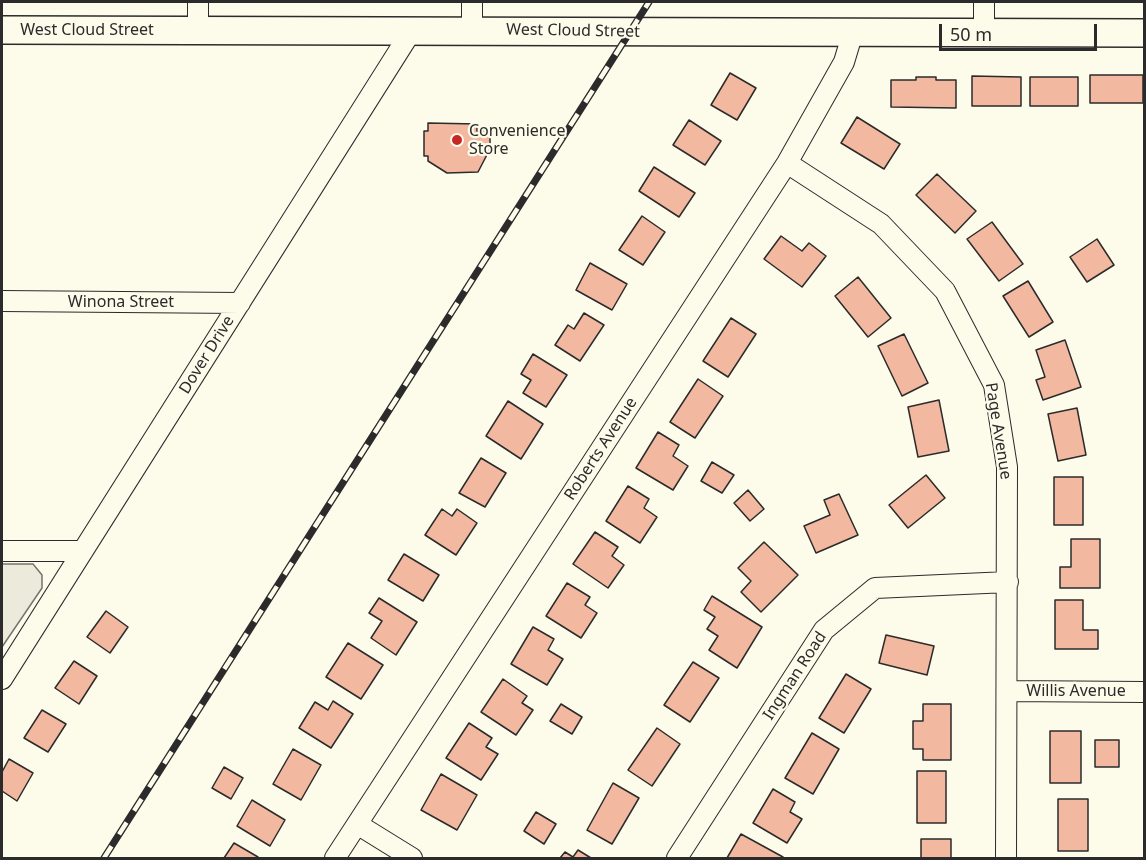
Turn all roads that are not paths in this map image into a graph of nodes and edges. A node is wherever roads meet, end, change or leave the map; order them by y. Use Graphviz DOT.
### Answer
graph roads {
  1 [pos="198,2"];
  2 [pos="472,2"];
  3 [pos="984,2"];
  4 [pos="2,30"];
  5 [pos="412,30"];
  6 [pos="472,30"];
  7 [pos="198,31"];
  8 [pos="853,32"];
  9 [pos="984,33"];
  10 [pos="1144,33"];
  11 [pos="787,164"];
  12 [pos="2,301"];
  13 [pos="240,303"];
  14 [pos="2,551"];
  15 [pos="82,551"];
  16 [pos="1008,582"];
  17 [pos="2,679"];
  18 [pos="1007,691"];
  19 [pos="1144,692"];
  20 [pos="357,824"];
  21 [pos="335,858"];
  22 [pos="412,858"];
  23 [pos="676,858"];
  24 [pos="1006,858"];
  1 -- 7 [label="street"];
  2 -- 6 [label="street"];
  3 -- 9 [label="street"];
  4 -- 7 [label="main road, West Cloud Street"];
  5 -- 6 [label="main road, West Cloud Street"];
  5 -- 7 [label="main road, West Cloud Street"];
  5 -- 13 [label="street, Dover Drive"];
  6 -- 8 [label="main road, West Cloud Street"];
  8 -- 9 [label="main road, West Cloud Street"];
  8 -- 11 [label="street, Roberts Avenue"];
  9 -- 10 [label="main road, West Cloud Street"];
  11 -- 16 [label="street, Page Avenue"];
  11 -- 20 [label="street, Roberts Avenue"];
  12 -- 13 [label="street, Winona Street"];
  13 -- 15 [label="street, Dover Drive"];
  14 -- 15 [label="street"];
  15 -- 17 [label="street, Dover Drive"];
  16 -- 18 [label="street, Page Avenue"];
  16 -- 23 [label="street, Ingman Road"];
  18 -- 19 [label="street, Willis Avenue"];
  18 -- 24 [label="street, Page Avenue"];
  20 -- 21 [label="street, Roberts Avenue"];
  20 -- 22 [label="street"];
}
